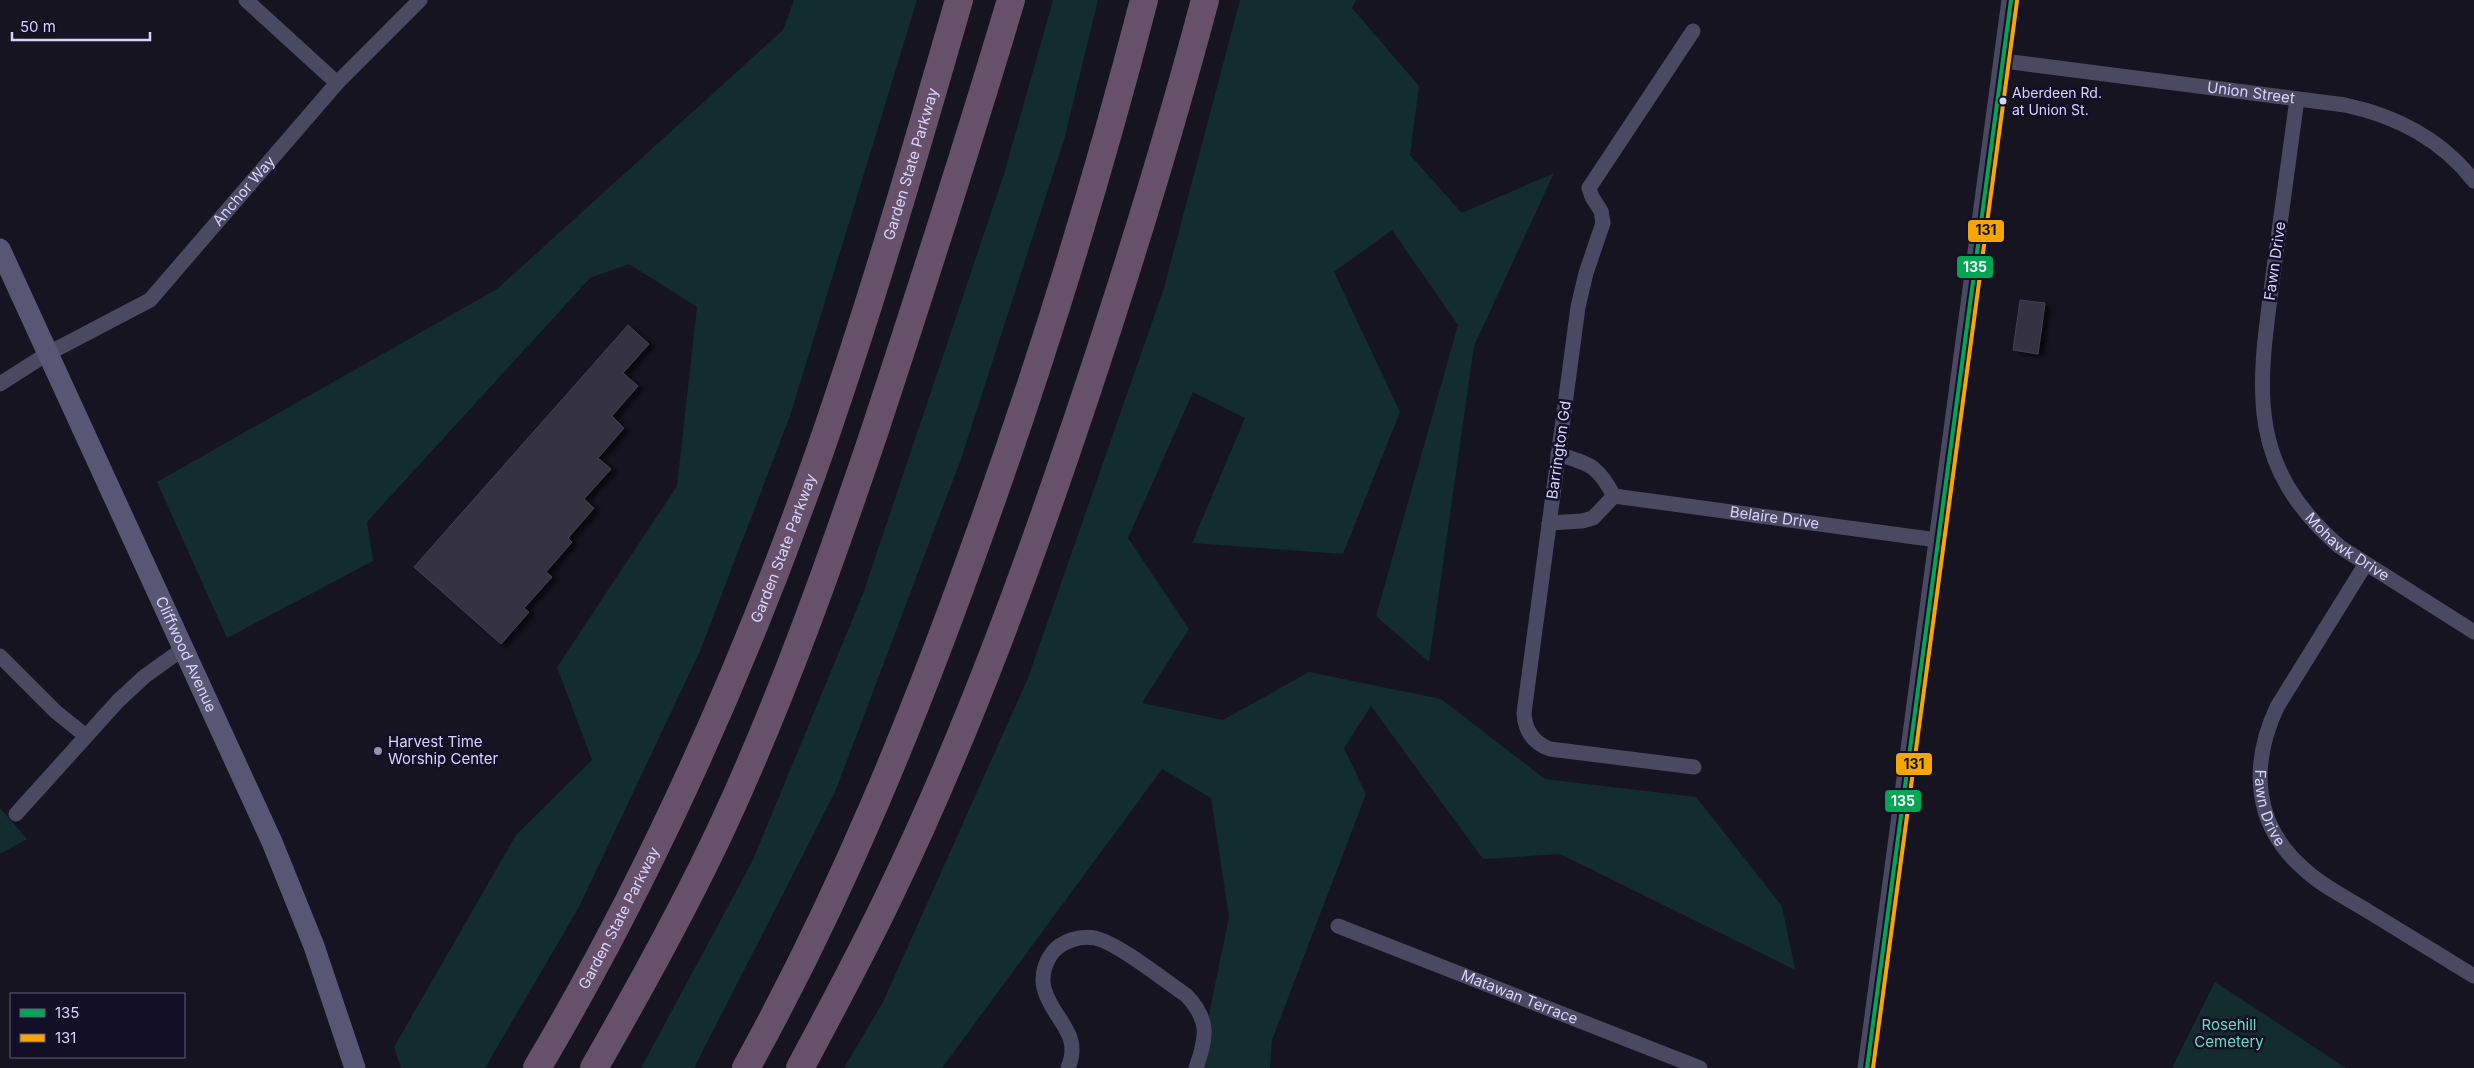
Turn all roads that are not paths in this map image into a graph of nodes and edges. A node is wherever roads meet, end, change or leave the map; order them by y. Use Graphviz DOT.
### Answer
graph roads {
  1 [pos="246,0"];
  2 [pos="420,0"];
  3 [pos="959,0"];
  4 [pos="1010,0"];
  5 [pos="1144,0"];
  6 [pos="1205,0"];
  7 [pos="2011,0"];
  8 [pos="1693,31"];
  9 [pos="2004,61"];
  10 [pos="337,83"];
  11 [pos="2297,98"];
  12 [pos="2474,180"];
  13 [pos="0,249"];
  14 [pos="47,354"];
  15 [pos="0,384"];
  16 [pos="2265,424"];
  17 [pos="1558,454"];
  18 [pos="1614,496"];
  19 [pos="1549,523"];
  20 [pos="1937,540"];
  21 [pos="2365,565"];
  22 [pos="2474,632"];
  23 [pos="183,649"];
  24 [pos="0,656"];
  25 [pos="86,736"];
  26 [pos="1694,767"];
  27 [pos="16,814"];
  28 [pos="1338,926"];
  29 [pos="2474,976"];
  30 [pos="355,1068"];
  31 [pos="537,1068"];
  32 [pos="594,1068"];
  33 [pos="746,1068"];
  34 [pos="800,1068"];
  35 [pos="1068,1068"];
  36 [pos="1196,1068"];
  37 [pos="1700,1068"];
  38 [pos="1867,1068"];
  1 -- 10 [label="street"];
  2 -- 10 [label="street, Anchor Way"];
  3 -- 31 [label="highway, Garden State Parkway"];
  4 -- 32 [label="highway"];
  5 -- 33 [label="highway"];
  6 -- 34 [label="highway"];
  7 -- 9 [label="street"];
  8 -- 17 [label="street, Barrington Gd"];
  9 -- 11 [label="street, Union Street"];
  9 -- 20 [label="street"];
  10 -- 14 [label="street, Anchor Way"];
  11 -- 12 [label="street, Union Street"];
  11 -- 16 [label="street, Fawn Drive"];
  13 -- 14 [label="main road, Cliffwood Avenue"];
  14 -- 15 [label="street, Anchor Way"];
  14 -- 23 [label="main road, Cliffwood Avenue"];
  16 -- 21 [label="street, Mohawk Drive"];
  17 -- 18 [label="street"];
  17 -- 19 [label="street, Barrington Gd"];
  18 -- 19 [label="street"];
  18 -- 20 [label="street, Belaire Drive"];
  19 -- 26 [label="street, Barrington Gd"];
  20 -- 38 [label="street"];
  21 -- 22 [label="street, Mohawk Drive"];
  21 -- 29 [label="street, Fawn Drive"];
  23 -- 25 [label="street"];
  23 -- 30 [label="main road, Cliffwood Avenue"];
  24 -- 25 [label="street"];
  25 -- 27 [label="street"];
  28 -- 37 [label="street, Matawan Terrace"];
  35 -- 36 [label="street"];
}
